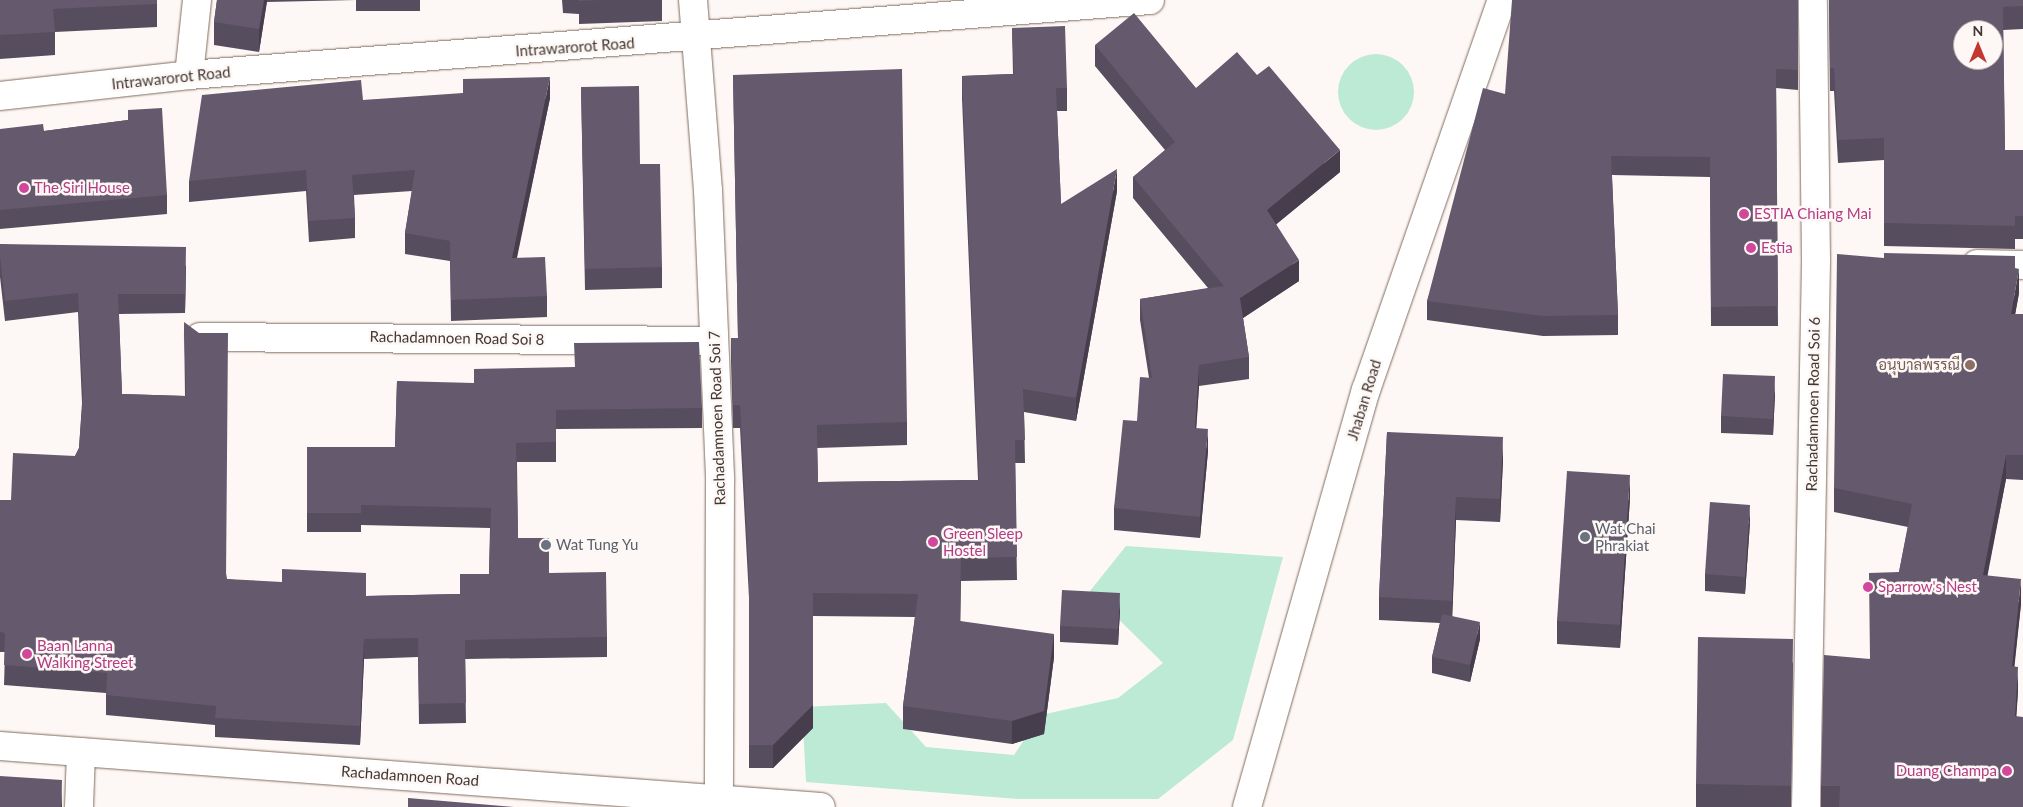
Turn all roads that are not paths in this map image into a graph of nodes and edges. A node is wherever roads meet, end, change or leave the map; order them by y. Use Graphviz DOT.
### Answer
graph roads {
  1 [pos="196,0"];
  2 [pos="693,0"];
  3 [pos="1150,0"];
  4 [pos="1502,0"];
  5 [pos="1813,0"];
  6 [pos="1043,4"];
  7 [pos="696,38"];
  8 [pos="189,75"];
  9 [pos="0,96"];
  10 [pos="1816,260"];
  11 [pos="1845,261"];
  12 [pos="1950,263"];
  13 [pos="2023,265"];
  14 [pos="200,336"];
  15 [pos="714,341"];
  16 [pos="0,746"];
  17 [pos="81,752"];
  18 [pos="719,803"];
  19 [pos="79,807"];
  20 [pos="820,807"];
  21 [pos="1247,807"];
  22 [pos="1806,807"];
  1 -- 8 [label="street"];
  2 -- 7 [label="street, Rachadamnoen Road Soi 7"];
  3 -- 6 [label="street, Intrawarorot Road"];
  4 -- 21 [label="street, Jhaban Road"];
  5 -- 10 [label="street, Rachadamnoen Road Soi 6"];
  6 -- 7 [label="street, Intrawarorot Road"];
  7 -- 8 [label="street, Intrawarorot Road"];
  7 -- 15 [label="street, Rachadamnoen Road Soi 7"];
  8 -- 9 [label="street, Intrawarorot Road"];
  10 -- 11 [label="street"];
  10 -- 22 [label="street, Rachadamnoen Road Soi 6"];
  12 -- 13 [label="street"];
  14 -- 15 [label="street, Rachadamnoen Road Soi 8"];
  15 -- 18 [label="street, Rachadamnoen Road Soi 7"];
  16 -- 17 [label="street, Rachadamnoen Road"];
  17 -- 18 [label="street, Rachadamnoen Road"];
  17 -- 19 [label="street"];
  18 -- 20 [label="street, Rachadamnoen Road"];
}
